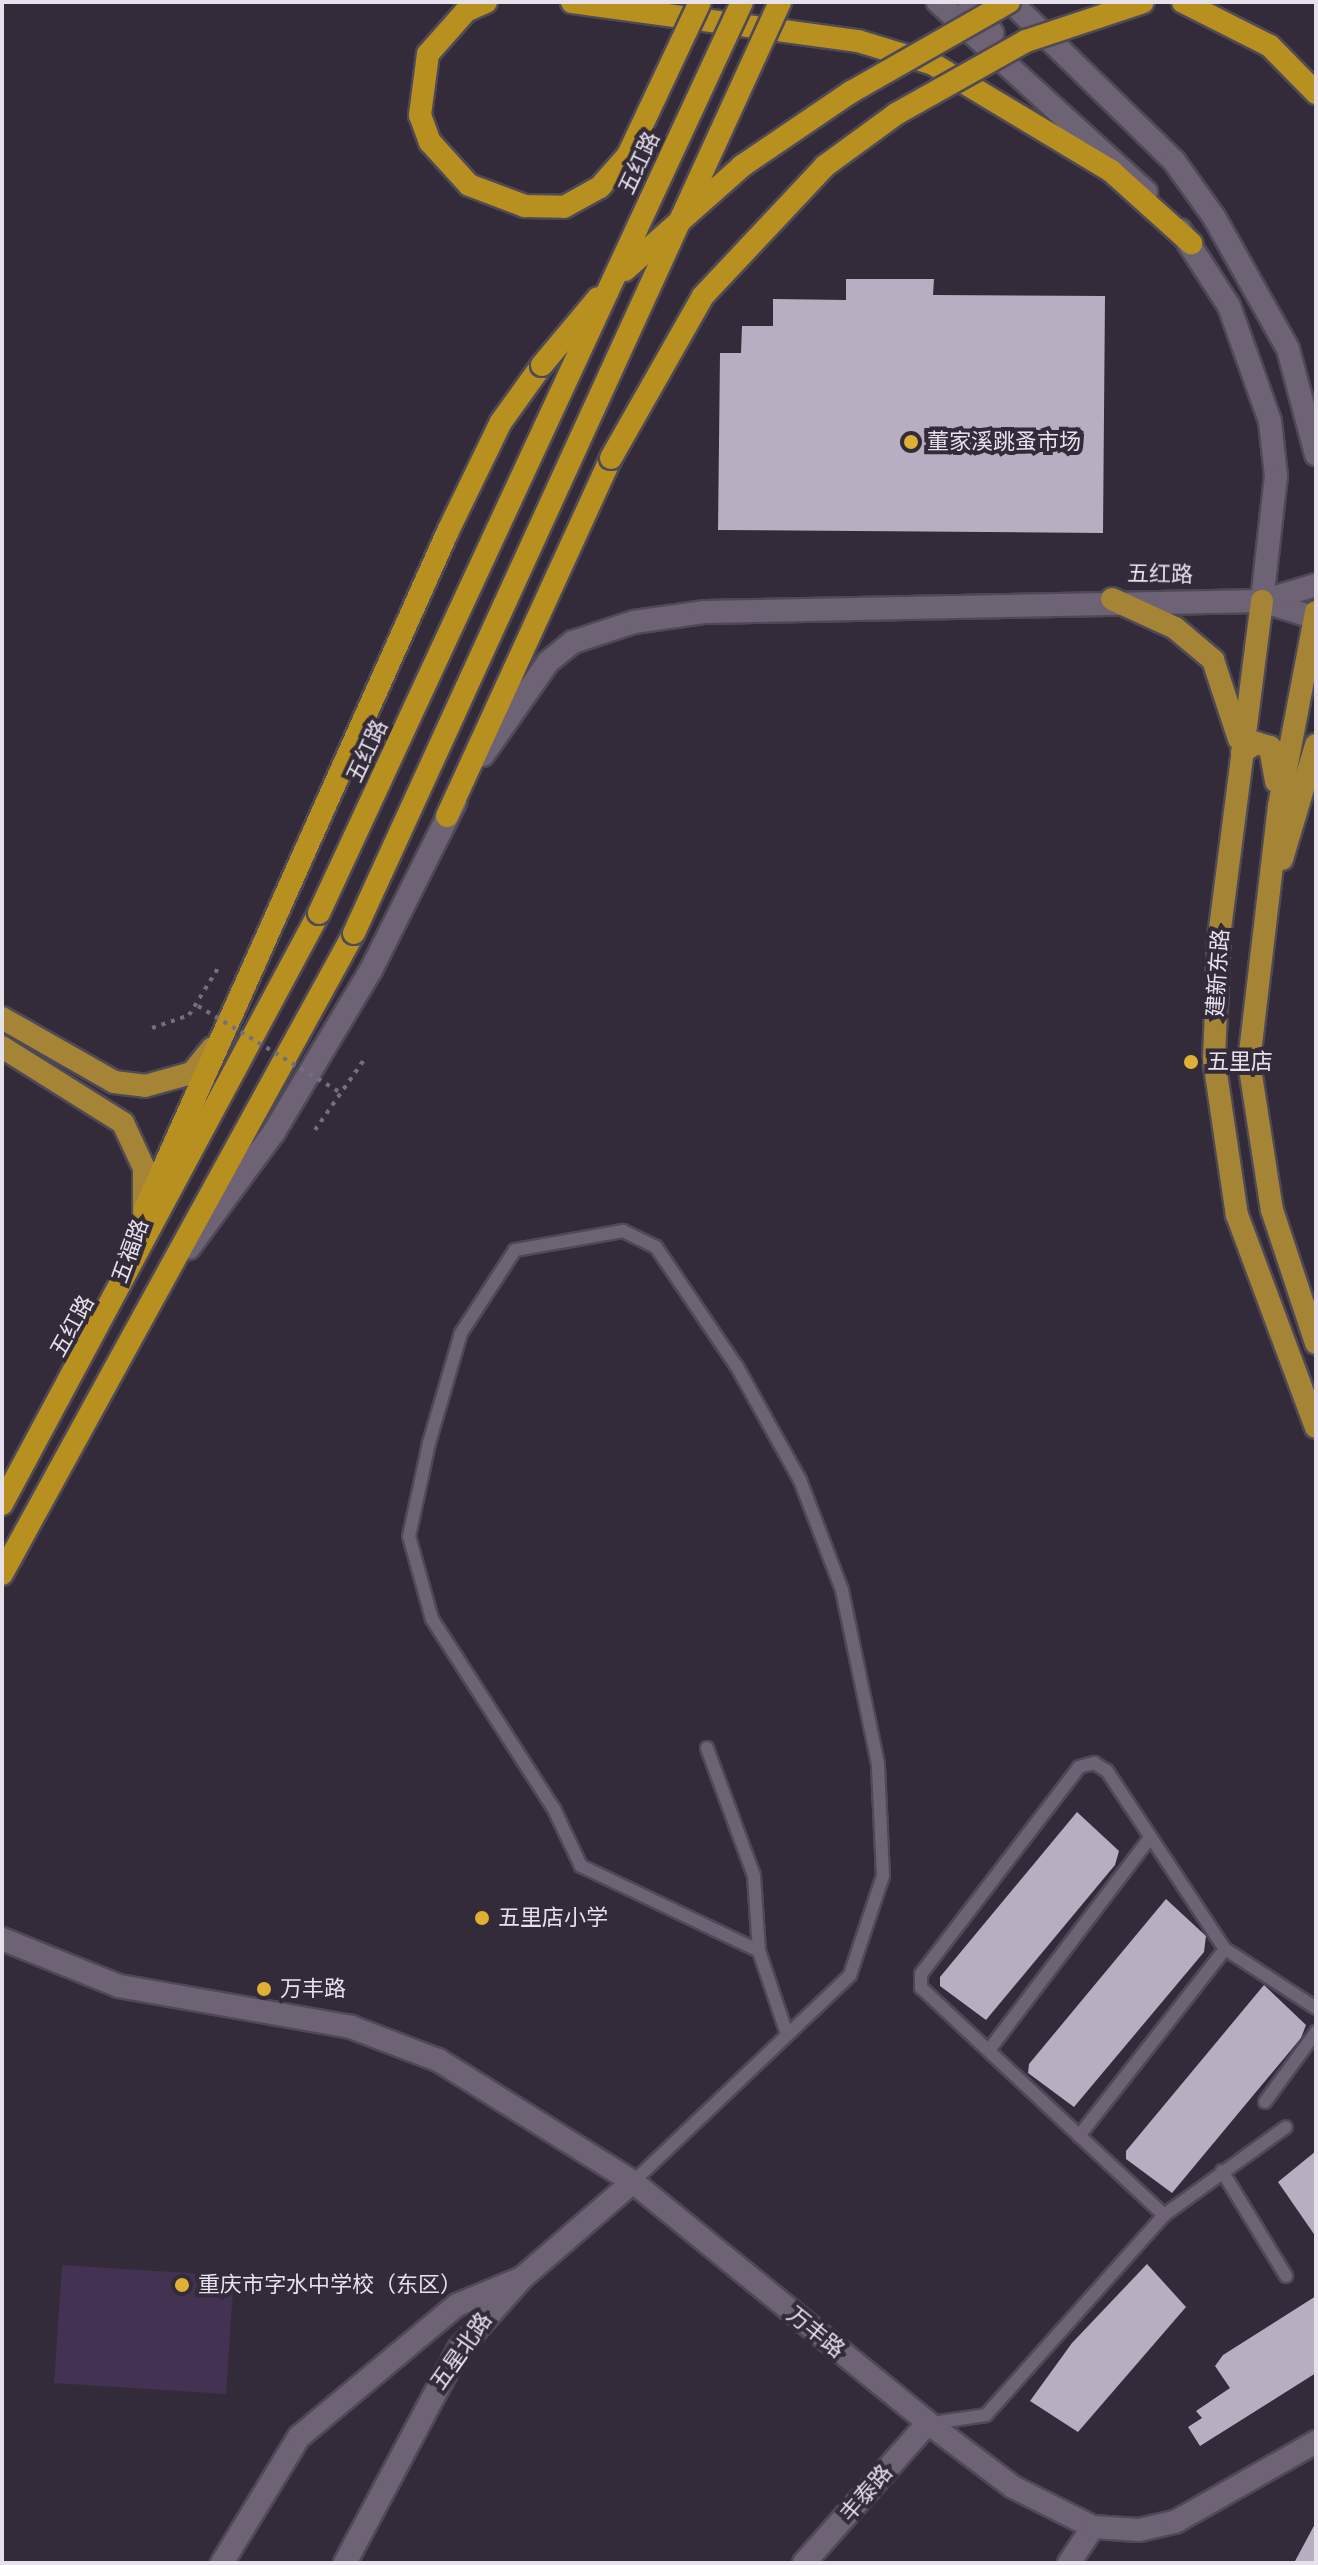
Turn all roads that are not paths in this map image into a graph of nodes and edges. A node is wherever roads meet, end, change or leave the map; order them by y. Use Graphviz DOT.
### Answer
graph roads {
  1 [pos="486,2"];
  2 [pos="572,2"];
  3 [pos="700,2"];
  4 [pos="742,2"];
  5 [pos="780,2"];
  6 [pos="938,2"];
  7 [pos="969,2"];
  8 [pos="1010,2"];
  9 [pos="1143,2"];
  10 [pos="1183,2"];
  11 [pos="1022,73"];
  12 [pos="1316,93"];
  13 [pos="1191,243"];
  14 [pos="1288,349"];
  15 [pos="1316,404"];
  16 [pos="1316,454"];
  17 [pos="1316,585"];
  18 [pos="1112,599"];
  19 [pos="1262,601"];
  20 [pos="1316,617"];
  21 [pos="1316,745"];
  22 [pos="1242,752"];
  23 [pos="1279,806"];
  24 [pos="447,816"];
  25 [pos="1260,937"];
  26 [pos="2,1018"];
  27 [pos="231,1018"];
  28 [pos="2,1047"];
  29 [pos="145,1209"];
  30 [pos="166,1279"];
  31 [pos="99,1332"];
  32 [pos="1316,1343"];
  33 [pos="1316,1427"];
  34 [pos="2,1504"];
  35 [pos="2,1574"];
  36 [pos="707,1748"];
  37 [pos="1149,1839"];
  38 [pos="2,1939"];
  39 [pos="1225,1949"];
  40 [pos="759,1951"];
  41 [pos="1316,2008"];
  42 [pos="1316,2032"];
  43 [pos="787,2034"];
  44 [pos="989,2050"];
  45 [pos="1265,2102"];
  46 [pos="1286,2127"];
  47 [pos="1079,2136"];
  48 [pos="1222,2171"];
  49 [pos="633,2182"];
  50 [pos="1164,2215"];
  51 [pos="1286,2276"];
  52 [pos="522,2278"];
  53 [pos="928,2423"];
  54 [pos="1316,2442"];
  55 [pos="1093,2527"];
  56 [pos="222,2563"];
  57 [pos="345,2563"];
  58 [pos="804,2563"];
  59 [pos="1069,2563"];
  1 -- 3 [label="highway, bridge"];
  2 -- 13 [label="highway"];
  4 -- 31 [label="highway, 五红路, bridge"];
  5 -- 30 [label="highway, 五红路, bridge"];
  6 -- 11 [label="main road"];
  7 -- 11 [label="main road"];
  8 -- 14 [label="main road"];
  8 -- 27 [label="highway, bridge"];
  9 -- 24 [label="highway, bridge"];
  10 -- 12 [label="highway"];
  11 -- 13 [label="main road"];
  13 -- 19 [label="main road"];
  14 -- 15 [label="main road"];
  14 -- 16 [label="main road"];
  17 -- 19 [label="main road"];
  18 -- 19 [label="main road, 五红路"];
  18 -- 22 [label="main road"];
  18 -- 24 [label="main road, 五红路"];
  19 -- 20 [label="main road"];
  19 -- 22 [label="main road, 建新东路"];
  20 -- 23 [label="main road, 建新东路"];
  21 -- 25 [label="main road"];
  22 -- 23 [label="main road"];
  22 -- 33 [label="main road, 建新东路"];
  23 -- 25 [label="main road, 建新东路"];
  24 -- 30 [label="main road, 五红路"];
  25 -- 32 [label="main road, 建新东路"];
  26 -- 27 [label="main road"];
  27 -- 29 [label="highway"];
  28 -- 29 [label="main road, 五福路"];
  29 -- 31 [label="main road, 五福路"];
  30 -- 35 [label="highway, 五红路"];
  31 -- 34 [label="highway, 五红路"];
  36 -- 40 [label="lane"];
  37 -- 39 [label="lane"];
  37 -- 44 [label="lane"];
  37 -- 44 [label="lane"];
  38 -- 49 [label="main road, 万丰路"];
  39 -- 41 [label="lane"];
  39 -- 47 [label="lane"];
  40 -- 43 [label="lane"];
  40 -- 43 [label="lane"];
  42 -- 45 [label="lane"];
  43 -- 49 [label="lane"];
  44 -- 47 [label="lane"];
  46 -- 48 [label="lane"];
  47 -- 50 [label="lane"];
  48 -- 50 [label="lane"];
  48 -- 51 [label="lane"];
  49 -- 52 [label="main road, 五星北路"];
  49 -- 53 [label="main road, 万丰路"];
  50 -- 53 [label="lane"];
  52 -- 56 [label="main road"];
  52 -- 57 [label="main road, 五星北路"];
  53 -- 55 [label="main road, 万丰路"];
  53 -- 58 [label="main road, 丰泰路"];
  54 -- 55 [label="main road"];
  55 -- 59 [label="main road"];
}
